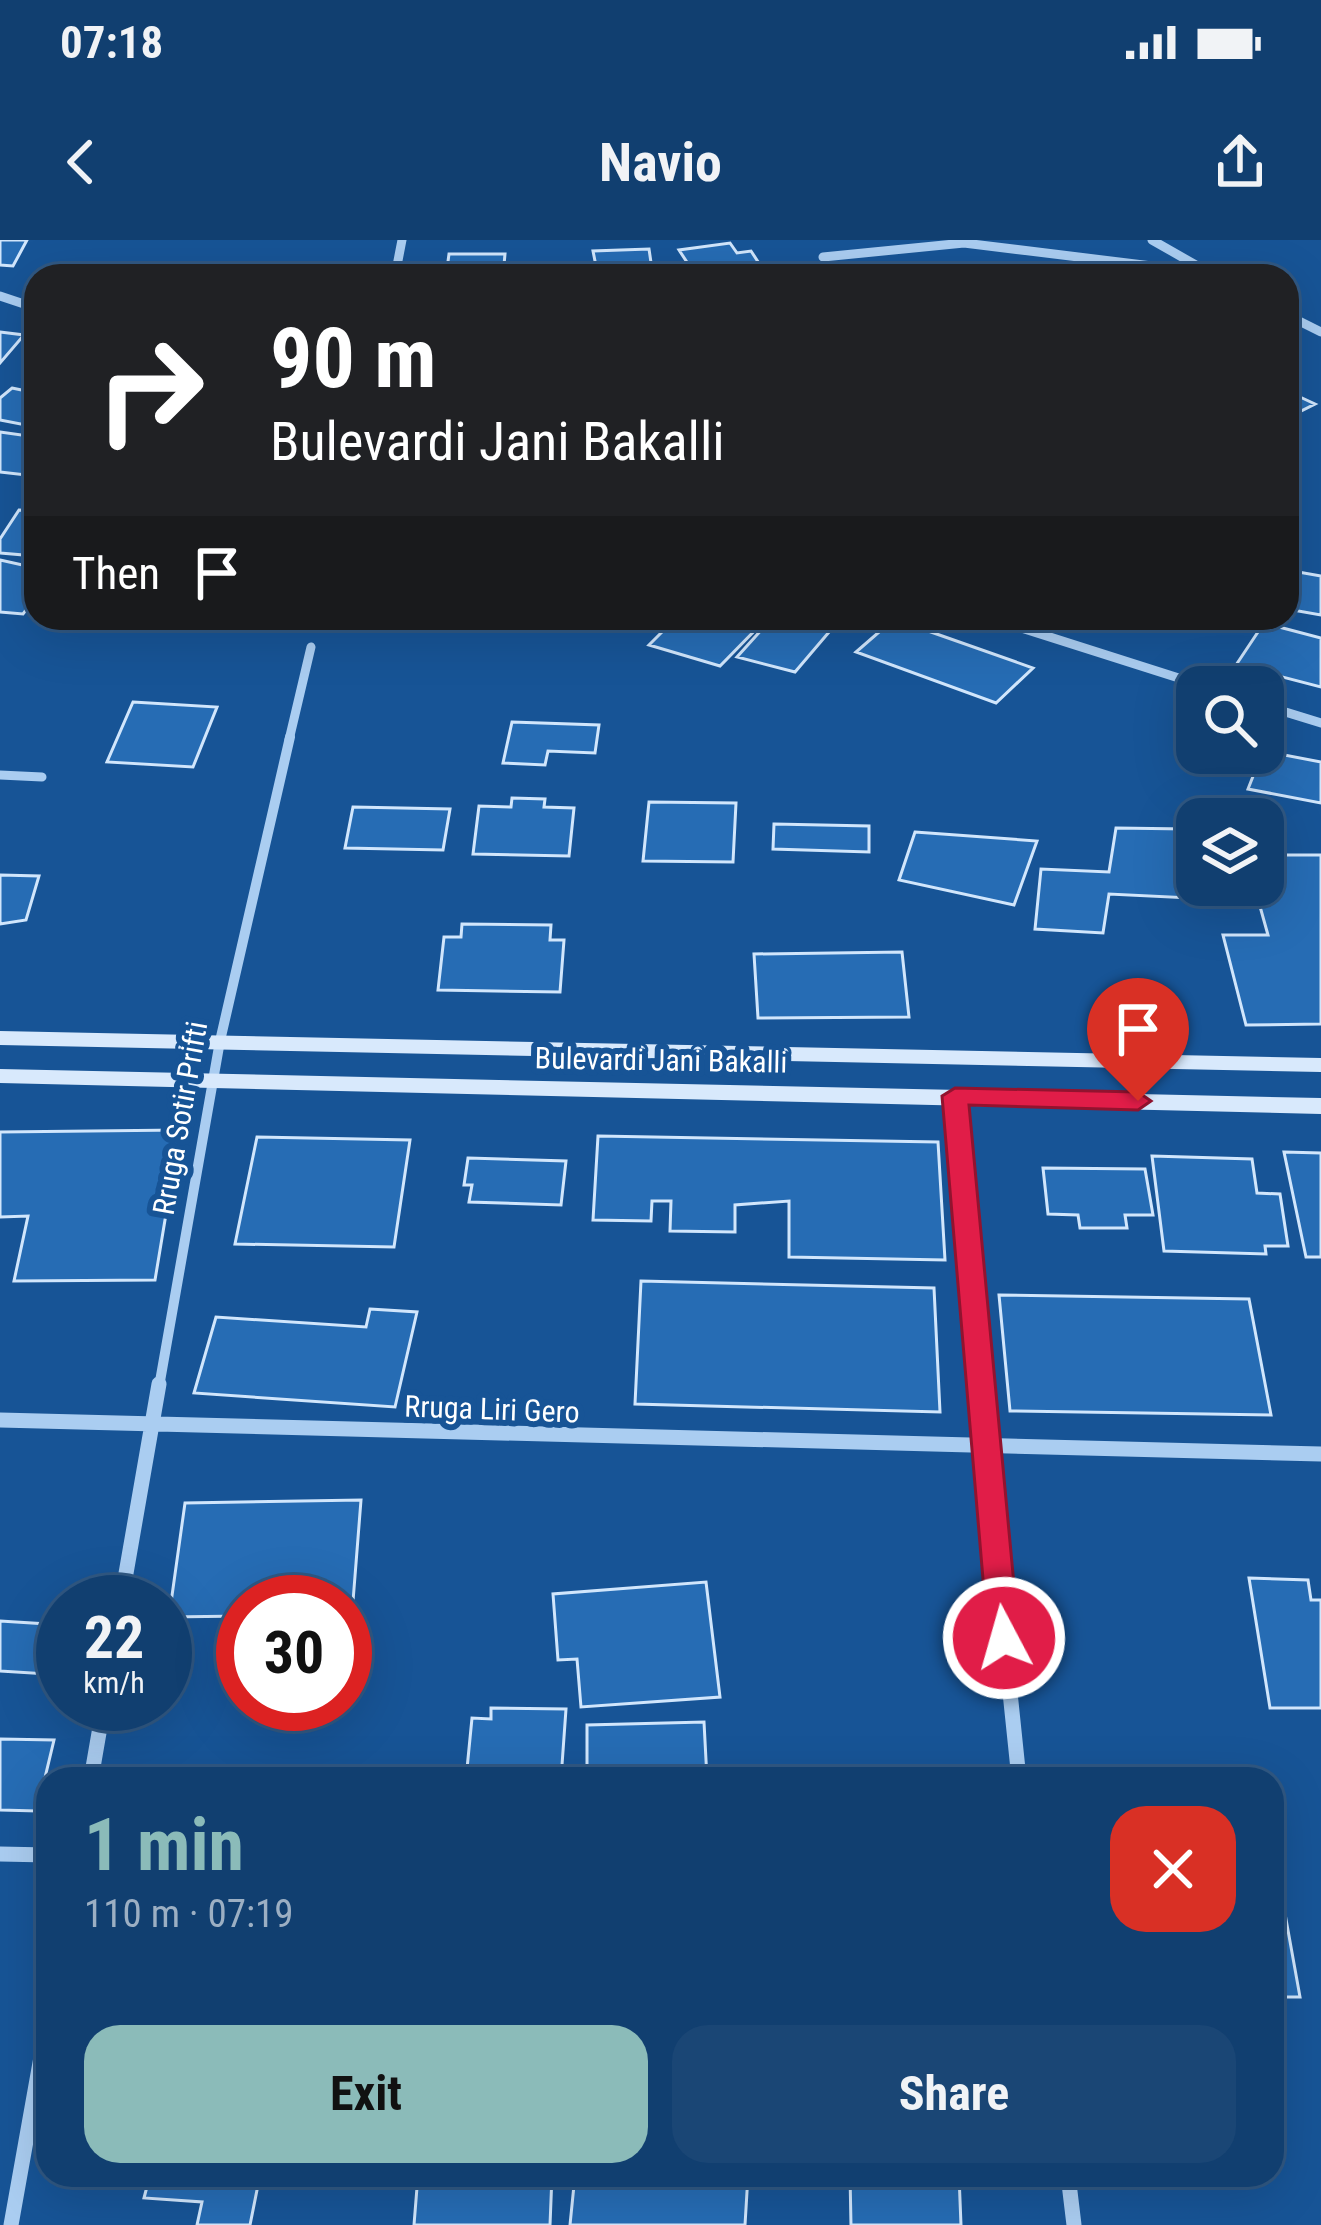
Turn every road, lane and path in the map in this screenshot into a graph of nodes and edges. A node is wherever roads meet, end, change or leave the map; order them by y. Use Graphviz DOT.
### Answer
graph roads {
  1 [pos="1152,240"];
  2 [pos="824,256"];
  3 [pos="1132,264"];
  4 [pos="1194,264"];
  5 [pos="1029,630"];
  6 [pos="310,647"];
  7 [pos="1176,677"];
  8 [pos="1284,712"];
  9 [pos="1321,723"];
  10 [pos="0,776"];
  11 [pos="42,777"];
  12 [pos="0,1037"];
  13 [pos="220,1041"];
  14 [pos="1321,1065"];
  15 [pos="0,1076"];
  16 [pos="215,1080"];
  17 [pos="955,1096"];
  18 [pos="1321,1106"];
  19 [pos="0,1420"];
  20 [pos="152,1426"];
  21 [pos="983,1449"];
  22 [pos="1321,1454"];
  23 [pos="127,1575"];
  24 [pos="99,1731"];
  25 [pos="93,1767"];
  26 [pos="1018,1767"];
  27 [pos="0,1854"];
  28 [pos="36,1855"];
  29 [pos="36,2085"];
  30 [pos="1069,2187"];
  31 [pos="11,2225"];
  32 [pos="1074,2225"];
  1 -- 4 [label="street"];
  2 -- 3 [label="street"];
  5 -- 7 [label="street"];
  6 -- 13 [label="street, Rruga Sotir Prifti"];
  8 -- 9 [label="street"];
  10 -- 11 [label="lane"];
  12 -- 13 [label="main road, Bulevardi Jani Bakalli"];
  13 -- 14 [label="main road, Bulevardi Jani Bakalli"];
  13 -- 16 [label="street, Rruga Sotir Prifti"];
  15 -- 16 [label="main road, Bulevardi Jani Bakalli"];
  16 -- 17 [label="main road, Bulevardi Jani Bakalli"];
  16 -- 20 [label="street, Rruga Sotir Prifti"];
  17 -- 18 [label="main road, Bulevardi Jani Bakalli"];
  17 -- 21 [label="street"];
  19 -- 20 [label="street, Rruga Liri Gero"];
  20 -- 21 [label="street, Rruga Liri Gero"];
  20 -- 23 [label="street, Rruga Sotir Prifti"];
  21 -- 22 [label="street, Rruga Liri Gero"];
  21 -- 26 [label="street"];
  24 -- 25 [label="street"];
  27 -- 28 [label="street"];
  29 -- 31 [label="street"];
  30 -- 32 [label="street"];
}
